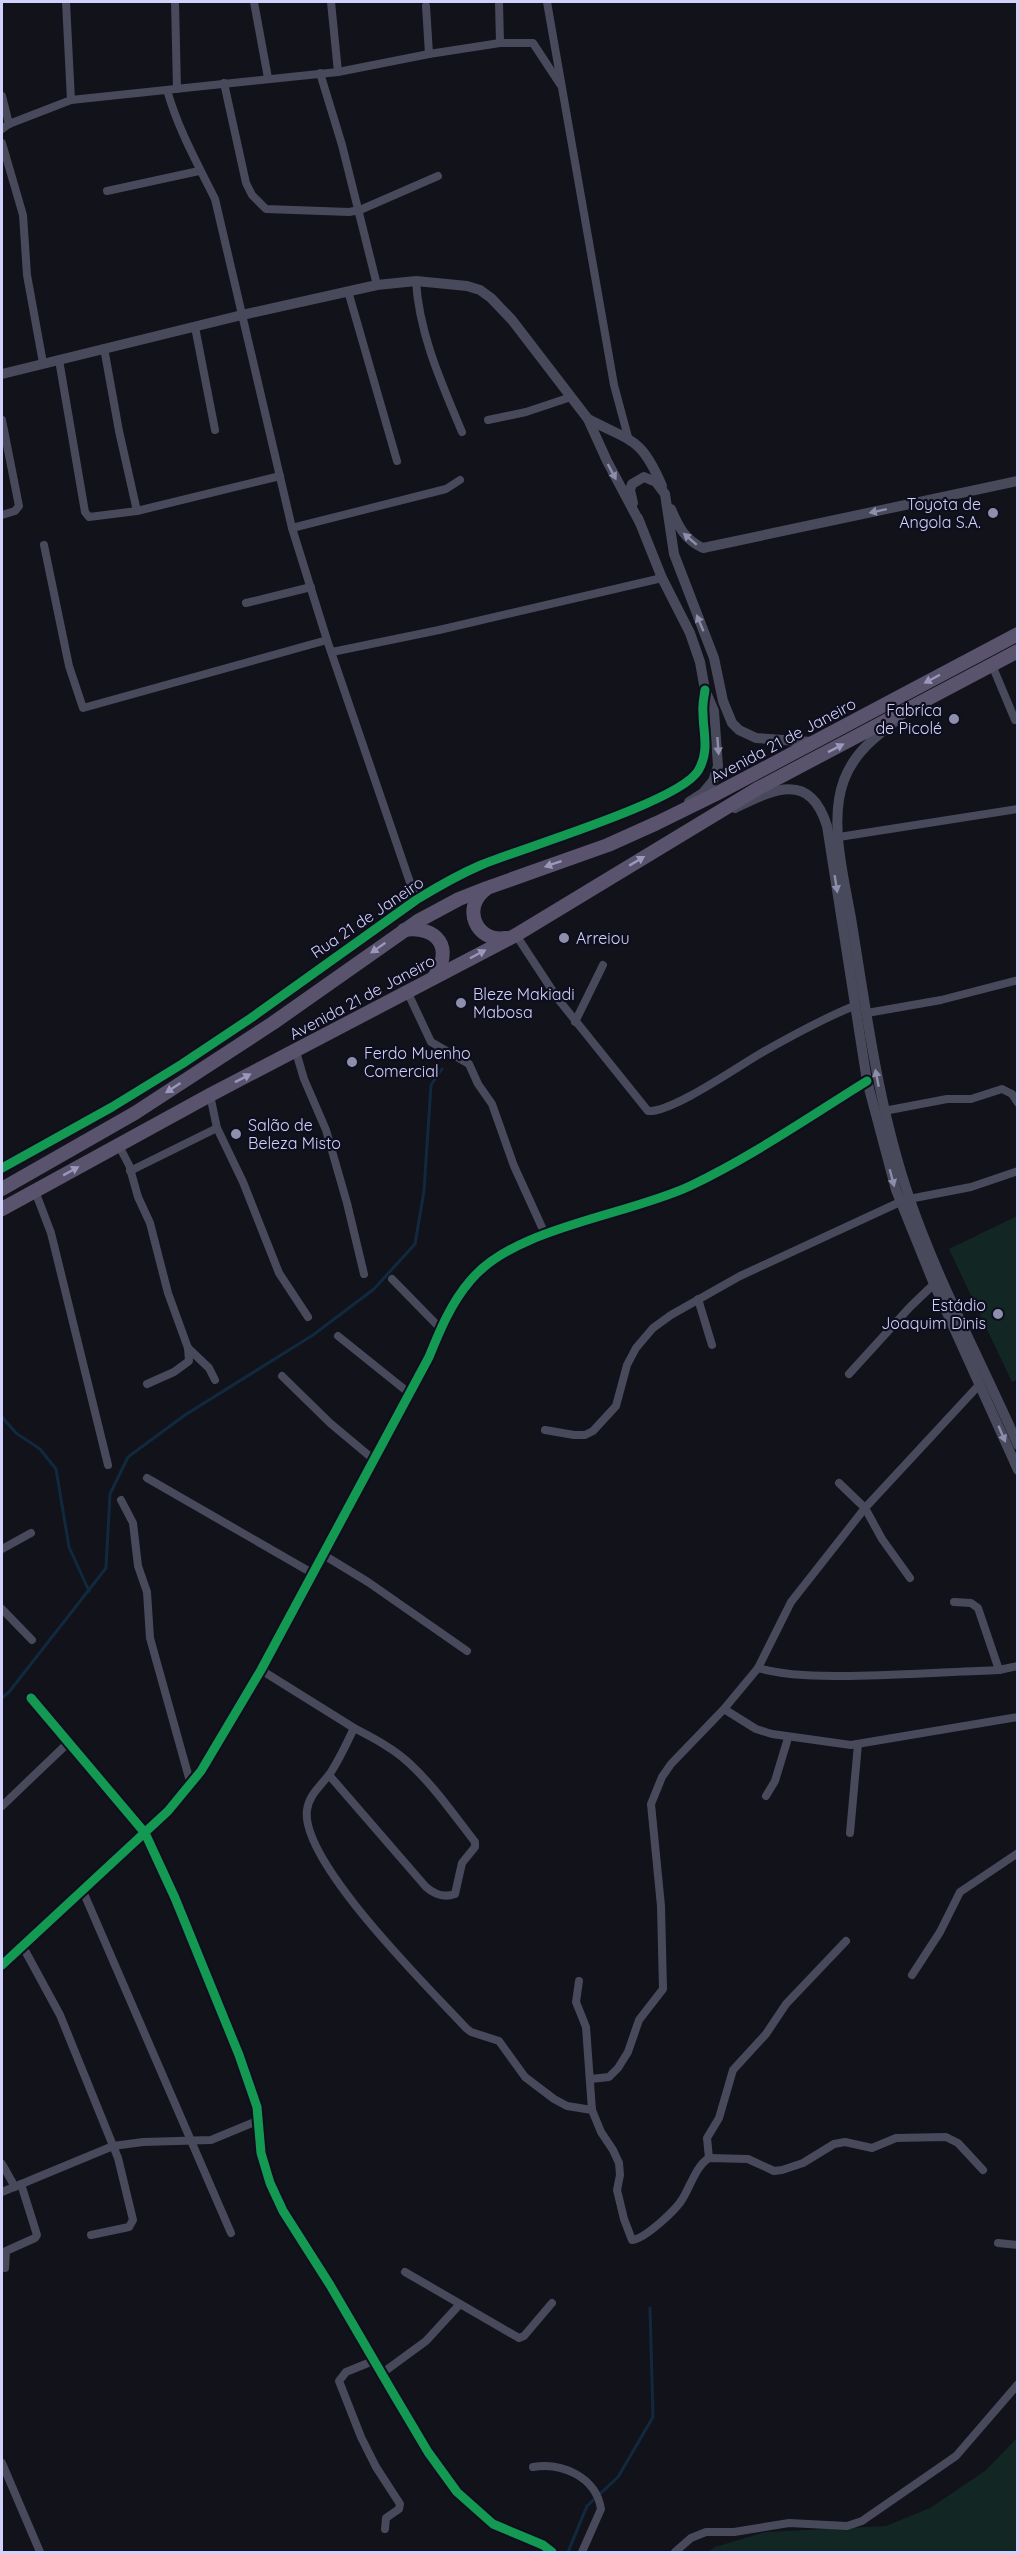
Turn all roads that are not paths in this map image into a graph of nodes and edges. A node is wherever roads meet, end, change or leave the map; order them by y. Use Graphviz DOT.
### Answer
graph roads {
  1 [pos="66,2"];
  2 [pos="176,2"];
  3 [pos="254,2"];
  4 [pos="331,2"];
  5 [pos="500,2"];
  6 [pos="547,2"];
  7 [pos="426,6"];
  8 [pos="500,43"];
  9 [pos="429,54"];
  10 [pos="338,72"];
  11 [pos="320,73"];
  12 [pos="268,78"];
  13 [pos="224,83"];
  14 [pos="560,84"];
  15 [pos="172,89"];
  16 [pos="2,96"];
  17 [pos="71,100"];
  18 [pos="9,124"];
  19 [pos="2,129"];
  20 [pos="2,143"];
  21 [pos="199,171"];
  22 [pos="438,176"];
  23 [pos="107,191"];
  24 [pos="360,210"];
  25 [pos="416,281"];
  26 [pos="377,285"];
  27 [pos="348,291"];
  28 [pos="242,315"];
  29 [pos="195,327"];
  30 [pos="104,348"];
  31 [pos="59,360"];
  32 [pos="44,363"];
  33 [pos="2,374"];
  34 [pos="571,397"];
  35 [pos="588,419"];
  36 [pos="2,420"];
  37 [pos="488,420"];
  38 [pos="216,430"];
  39 [pos="462,432"];
  40 [pos="628,437"];
  41 [pos="397,461"];
  42 [pos="280,476"];
  43 [pos="460,480"];
  44 [pos="1017,481"];
  45 [pos="665,494"];
  46 [pos="137,511"];
  47 [pos="2,515"];
  48 [pos="640,523"];
  49 [pos="292,528"];
  50 [pos="44,544"];
  51 [pos="662,578"];
  52 [pos="311,586"];
  53 [pos="246,603"];
  54 [pos="1017,634"];
  55 [pos="327,640"];
  56 [pos="1017,651"];
  57 [pos="332,652"];
  58 [pos="992,665"];
  59 [pos="705,690"];
  60 [pos="909,710"];
  61 [pos="1015,720"];
  62 [pos="812,742"];
  63 [pos="1017,809"];
  64 [pos="657,823"];
  65 [pos="704,823"];
  66 [pos="839,837"];
  67 [pos="487,888"];
  68 [pos="416,900"];
  69 [pos="404,930"];
  70 [pos="513,936"];
  71 [pos="603,965"];
  72 [pos="434,977"];
  73 [pos="1017,980"];
  74 [pos="407,991"];
  75 [pos="854,1006"];
  76 [pos="867,1013"];
  77 [pos="575,1022"];
  78 [pos="296,1052"];
  79 [pos="867,1081"];
  80 [pos="210,1095"];
  81 [pos="1017,1103"];
  82 [pos="884,1111"];
  83 [pos="217,1128"];
  84 [pos="118,1144"];
  85 [pos="2,1168"];
  86 [pos="130,1171"];
  87 [pos="1017,1172"];
  88 [pos="2,1189"];
  89 [pos="35,1191"];
  90 [pos="904,1200"];
  91 [pos="2,1209"];
  92 [pos="545,1234"];
  93 [pos="363,1274"];
  94 [pos="392,1279"];
  95 [pos="934,1284"];
  96 [pos="698,1299"];
  97 [pos="308,1317"];
  98 [pos="440,1328"];
  99 [pos="338,1336"];
  100 [pos="712,1345"];
  101 [pos="188,1348"];
  102 [pos="849,1374"];
  103 [pos="282,1376"];
  104 [pos="215,1380"];
  105 [pos="147,1384"];
  106 [pos="980,1384"];
  107 [pos="409,1393"];
  108 [pos="545,1430"];
  109 [pos="1017,1445"];
  110 [pos="373,1459"];
  111 [pos="108,1466"];
  112 [pos="1017,1470"];
  113 [pos="147,1478"];
  114 [pos="839,1483"];
  115 [pos="120,1500"];
  116 [pos="865,1508"];
  117 [pos="31,1533"];
  118 [pos="2,1549"];
  119 [pos="322,1554"];
  120 [pos="312,1573"];
  121 [pos="910,1578"];
  122 [pos="954,1602"];
  123 [pos="2,1609"];
  124 [pos="32,1640"];
  125 [pos="467,1651"];
  126 [pos="1017,1666"];
  127 [pos="758,1668"];
  128 [pos="261,1670"];
  129 [pos="999,1670"];
  130 [pos="31,1698"];
  131 [pos="724,1709"];
  132 [pos="1017,1717"];
  133 [pos="354,1728"];
  134 [pos="788,1738"];
  135 [pos="69,1742"];
  136 [pos="858,1744"];
  137 [pos="329,1775"];
  138 [pos="191,1785"];
  139 [pos="766,1796"];
  140 [pos="2,1806"];
  141 [pos="145,1833"];
  142 [pos="850,1833"];
  143 [pos="1017,1853"];
  144 [pos="82,1889"];
  145 [pos="846,1941"];
  146 [pos="22,1946"];
  147 [pos="2,1965"];
  148 [pos="912,1975"];
  149 [pos="579,1981"];
  150 [pos="591,2079"];
  151 [pos="592,2110"];
  152 [pos="257,2121"];
  153 [pos="194,2142"];
  154 [pos="113,2146"];
  155 [pos="709,2158"];
  156 [pos="2,2164"];
  157 [pos="983,2170"];
  158 [pos="18,2185"];
  159 [pos="2,2192"];
  160 [pos="231,2233"];
  161 [pos="91,2235"];
  162 [pos="998,2243"];
  163 [pos="1017,2245"];
  164 [pos="5,2268"];
  165 [pos="405,2272"];
  166 [pos="552,2303"];
  167 [pos="460,2304"];
  168 [pos="373,2361"];
  169 [pos="381,2374"];
  170 [pos="1017,2384"];
  171 [pos="2,2463"];
  172 [pos="533,2467"];
  173 [pos="385,2529"];
  174 [pos="40,2553"];
  175 [pos="552,2553"];
  176 [pos="582,2553"];
  177 [pos="675,2553"];
  1 -- 17 [label="street"];
  2 -- 15 [label="street"];
  3 -- 12 [label="street"];
  4 -- 10 [label="street"];
  5 -- 8 [label="street"];
  6 -- 14 [label="street"];
  7 -- 9 [label="street"];
  8 -- 9 [label="street"];
  8 -- 14 [label="street"];
  9 -- 10 [label="street"];
  10 -- 11 [label="street"];
  11 -- 12 [label="street"];
  11 -- 24 [label="street"];
  12 -- 13 [label="street"];
  13 -- 15 [label="street"];
  13 -- 24 [label="street"];
  14 -- 40 [label="street"];
  15 -- 17 [label="street"];
  15 -- 21 [label="street"];
  16 -- 18 [label="street"];
  17 -- 18 [label="street"];
  18 -- 19 [label="street"];
  20 -- 32 [label="street"];
  21 -- 23 [label="street"];
  21 -- 28 [label="street"];
  22 -- 24 [label="street"];
  24 -- 26 [label="street"];
  25 -- 26 [label="street"];
  25 -- 34 [label="street"];
  25 -- 39 [label="street"];
  26 -- 27 [label="street"];
  27 -- 28 [label="street"];
  27 -- 41 [label="street"];
  28 -- 29 [label="street"];
  28 -- 42 [label="street"];
  29 -- 30 [label="street"];
  29 -- 38 [label="street"];
  30 -- 31 [label="street"];
  30 -- 46 [label="street"];
  31 -- 32 [label="street"];
  31 -- 46 [label="street"];
  32 -- 33 [label="street"];
  34 -- 35 [label="street"];
  34 -- 37 [label="street"];
  35 -- 40 [label="street"];
  35 -- 48 [label="street, one-way"];
  36 -- 47 [label="street"];
  40 -- 45 [label="street"];
  42 -- 46 [label="street"];
  42 -- 49 [label="street"];
  43 -- 49 [label="street"];
  44 -- 45 [label="street, one-way"];
  45 -- 48 [label="street"];
  62 -- 45 [label="street, one-way"];
  48 -- 51 [label="street"];
  49 -- 52 [label="street"];
  50 -- 55 [label="street"];
  51 -- 57 [label="street"];
  51 -- 59 [label="street"];
  52 -- 53 [label="street"];
  52 -- 55 [label="street"];
  54 -- 62 [label="main road, Avenida 21 de Janeiro, one-way"];
  55 -- 57 [label="street"];
  56 -- 58 [label="main road, Avenida 21 de Janeiro"];
  57 -- 68 [label="street"];
  58 -- 60 [label="main road, Avenida 21 de Janeiro"];
  58 -- 61 [label="street"];
  59 -- 64 [label="street, one-way"];
  59 -- 68 [label="street, Rua 21 de Janeiro"];
  65 -- 60 [label="main road, Avenida 21 de Janeiro, one-way"];
  60 -- 66 [label="street"];
  62 -- 64 [label="main road, Avenida 21 de Janeiro"];
  63 -- 66 [label="street"];
  64 -- 67 [label="main road, Avenida 21 de Janeiro, one-way"];
  70 -- 65 [label="main road, Avenida 21 de Janeiro, one-way"];
  65 -- 75 [label="street, one-way"];
  66 -- 76 [label="street"];
  67 -- 69 [label="main road, Avenida 21 de Janeiro"];
  67 -- 70 [label="main road"];
  68 -- 85 [label="street, Rua 21 de Janeiro"];
  69 -- 72 [label="main road"];
  69 -- 88 [label="main road, Avenida 21 de Janeiro, one-way"];
  72 -- 70 [label="main road, Avenida 21 de Janeiro, one-way"];
  70 -- 77 [label="street"];
  71 -- 77 [label="street"];
  72 -- 74 [label="main road, Avenida 21 de Janeiro"];
  73 -- 76 [label="street"];
  74 -- 78 [label="main road, Avenida 21 de Janeiro"];
  74 -- 92 [label="street"];
  75 -- 77 [label="street"];
  75 -- 79 [label="street"];
  82 -- 76 [label="street, one-way"];
  80 -- 78 [label="main road, Avenida 21 de Janeiro, one-way"];
  78 -- 93 [label="street"];
  79 -- 90 [label="street, one-way"];
  79 -- 92 [label="street"];
  80 -- 83 [label="street"];
  80 -- 84 [label="main road, Avenida 21 de Janeiro"];
  81 -- 82 [label="street"];
  82 -- 90 [label="street"];
  83 -- 86 [label="street"];
  83 -- 97 [label="street"];
  84 -- 86 [label="street"];
  89 -- 84 [label="main road, Avenida 21 de Janeiro, one-way"];
  86 -- 101 [label="street"];
  87 -- 90 [label="street"];
  89 -- 91 [label="main road, Avenida 21 de Janeiro"];
  89 -- 111 [label="street"];
  90 -- 95 [label="street"];
  90 -- 96 [label="street"];
  90 -- 109 [label="street"];
  92 -- 98 [label="street"];
  94 -- 98 [label="street"];
  95 -- 102 [label="street"];
  95 -- 106 [label="street"];
  96 -- 100 [label="street"];
  96 -- 108 [label="street"];
  98 -- 107 [label="street"];
  99 -- 107 [label="street"];
  101 -- 104 [label="street"];
  101 -- 105 [label="street"];
  103 -- 110 [label="street"];
  106 -- 112 [label="street, one-way"];
  106 -- 116 [label="street"];
  107 -- 110 [label="street"];
  110 -- 119 [label="street"];
  113 -- 120 [label="street"];
  114 -- 116 [label="street"];
  115 -- 138 [label="street"];
  116 -- 121 [label="street"];
  116 -- 127 [label="street"];
  117 -- 118 [label="street"];
  119 -- 120 [label="street"];
  119 -- 125 [label="street"];
  120 -- 128 [label="street"];
  122 -- 129 [label="street"];
  123 -- 124 [label="street"];
  126 -- 129 [label="street"];
  127 -- 129 [label="street"];
  127 -- 131 [label="street"];
  128 -- 133 [label="street"];
  128 -- 138 [label="street"];
  130 -- 135 [label="street"];
  131 -- 134 [label="street"];
  131 -- 150 [label="street"];
  132 -- 136 [label="street"];
  133 -- 137 [label="street"];
  133 -- 137 [label="street"];
  134 -- 136 [label="street"];
  134 -- 139 [label="street"];
  135 -- 140 [label="street"];
  135 -- 141 [label="street"];
  136 -- 142 [label="street"];
  137 -- 151 [label="street"];
  138 -- 141 [label="street"];
  141 -- 144 [label="street"];
  141 -- 152 [label="street"];
  143 -- 148 [label="street"];
  144 -- 146 [label="street"];
  144 -- 153 [label="street"];
  145 -- 155 [label="street"];
  146 -- 147 [label="street"];
  146 -- 154 [label="street"];
  149 -- 150 [label="street"];
  150 -- 151 [label="street"];
  151 -- 155 [label="street"];
  152 -- 153 [label="street"];
  152 -- 168 [label="street"];
  153 -- 154 [label="street"];
  153 -- 160 [label="street"];
  154 -- 158 [label="street"];
  154 -- 161 [label="street"];
  155 -- 157 [label="street"];
  156 -- 158 [label="street"];
  158 -- 159 [label="street"];
  158 -- 164 [label="street"];
  162 -- 163 [label="street"];
  165 -- 167 [label="street"];
  166 -- 167 [label="street"];
  167 -- 169 [label="street"];
  168 -- 169 [label="street"];
  168 -- 173 [label="street"];
  169 -- 175 [label="street"];
  170 -- 177 [label="street"];
  171 -- 174 [label="street"];
  172 -- 176 [label="street"];
}
